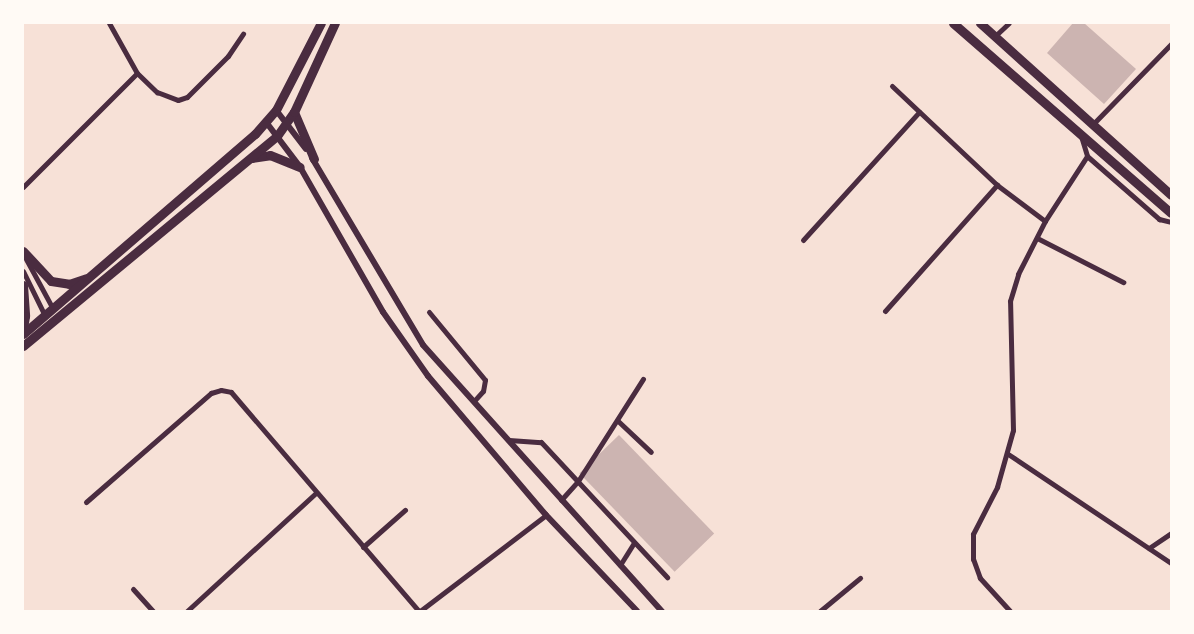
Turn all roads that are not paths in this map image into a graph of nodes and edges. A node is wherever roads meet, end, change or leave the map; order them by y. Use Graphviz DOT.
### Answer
graph roads {
  1 [pos="109,23"];
  2 [pos="321,23"];
  3 [pos="335,23"];
  4 [pos="953,23"];
  5 [pos="980,23"];
  6 [pos="1009,23"];
  7 [pos="243,34"];
  8 [pos="995,36"];
  9 [pos="1171,44"];
  10 [pos="137,73"];
  11 [pos="892,86"];
  12 [pos="276,110"];
  13 [pos="294,112"];
  14 [pos="919,112"];
  15 [pos="266,122"];
  16 [pos="288,123"];
  17 [pos="1092,125"];
  18 [pos="277,136"];
  19 [pos="1082,136"];
  20 [pos="1087,156"];
  21 [pos="250,158"];
  22 [pos="314,159"];
  23 [pos="300,167"];
  24 [pos="997,185"];
  25 [pos="23,187"];
  26 [pos="1171,195"];
  27 [pos="1171,213"];
  28 [pos="1045,221"];
  29 [pos="1171,222"];
  30 [pos="1037,237"];
  31 [pos="803,240"];
  32 [pos="23,252"];
  33 [pos="23,271"];
  34 [pos="94,274"];
  35 [pos="1123,282"];
  36 [pos="23,285"];
  37 [pos="885,311"];
  38 [pos="429,312"];
  39 [pos="55,313"];
  40 [pos="47,320"];
  41 [pos="23,329"];
  42 [pos="23,334"];
  43 [pos="23,346"];
  44 [pos="643,379"];
  45 [pos="475,400"];
  46 [pos="618,421"];
  47 [pos="509,440"];
  48 [pos="651,452"];
  49 [pos="1008,454"];
  50 [pos="578,481"];
  51 [pos="316,493"];
  52 [pos="561,500"];
  53 [pos="86,502"];
  54 [pos="405,510"];
  55 [pos="546,515"];
  56 [pos="1171,533"];
  57 [pos="634,543"];
  58 [pos="363,547"];
  59 [pos="1149,548"];
  60 [pos="1171,563"];
  61 [pos="620,565"];
  62 [pos="667,577"];
  63 [pos="860,578"];
  64 [pos="133,589"];
  65 [pos="153,611"];
  66 [pos="187,611"];
  67 [pos="419,611"];
  68 [pos="637,611"];
  69 [pos="662,611"];
  70 [pos="820,611"];
  71 [pos="1010,611"];
  1 -- 10 [label="street"];
  2 -- 12 [label="highway"];
  3 -- 13 [label="highway"];
  4 -- 19 [label="highway"];
  5 -- 8 [label="highway"];
  6 -- 8 [label="street"];
  7 -- 10 [label="street"];
  8 -- 17 [label="highway"];
  9 -- 17 [label="street"];
  10 -- 25 [label="street"];
  11 -- 14 [label="street"];
  12 -- 15 [label="highway"];
  12 -- 16 [label="street"];
  13 -- 16 [label="highway"];
  13 -- 22 [label="highway"];
  14 -- 24 [label="street"];
  14 -- 31 [label="street"];
  15 -- 18 [label="street"];
  15 -- 34 [label="highway"];
  16 -- 18 [label="highway"];
  16 -- 22 [label="street"];
  17 -- 26 [label="highway"];
  18 -- 21 [label="highway"];
  18 -- 23 [label="street"];
  19 -- 20 [label="street"];
  19 -- 27 [label="highway"];
  20 -- 28 [label="street"];
  20 -- 29 [label="street"];
  21 -- 23 [label="highway"];
  21 -- 39 [label="highway"];
  22 -- 45 [label="street"];
  23 -- 55 [label="street"];
  24 -- 28 [label="street"];
  24 -- 37 [label="street"];
  28 -- 30 [label="street"];
  30 -- 35 [label="street"];
  30 -- 49 [label="street"];
  32 -- 34 [label="highway"];
  32 -- 39 [label="street"];
  33 -- 40 [label="street"];
  34 -- 39 [label="highway"];
  36 -- 41 [label="highway"];
  38 -- 45 [label="street"];
  39 -- 40 [label="highway"];
  40 -- 42 [label="highway"];
  40 -- 43 [label="highway"];
  44 -- 46 [label="street"];
  45 -- 47 [label="street"];
  46 -- 48 [label="street"];
  46 -- 50 [label="street"];
  47 -- 50 [label="street"];
  47 -- 52 [label="street"];
  49 -- 59 [label="street"];
  49 -- 71 [label="street"];
  50 -- 52 [label="street"];
  50 -- 57 [label="street"];
  51 -- 53 [label="street"];
  51 -- 58 [label="street"];
  51 -- 66 [label="street"];
  52 -- 61 [label="street"];
  54 -- 58 [label="street"];
  55 -- 67 [label="street"];
  55 -- 68 [label="street"];
  56 -- 59 [label="street"];
  57 -- 61 [label="street"];
  57 -- 62 [label="street"];
  58 -- 67 [label="street"];
  59 -- 60 [label="street"];
  61 -- 69 [label="street"];
  63 -- 70 [label="street"];
  64 -- 65 [label="street"];
}
